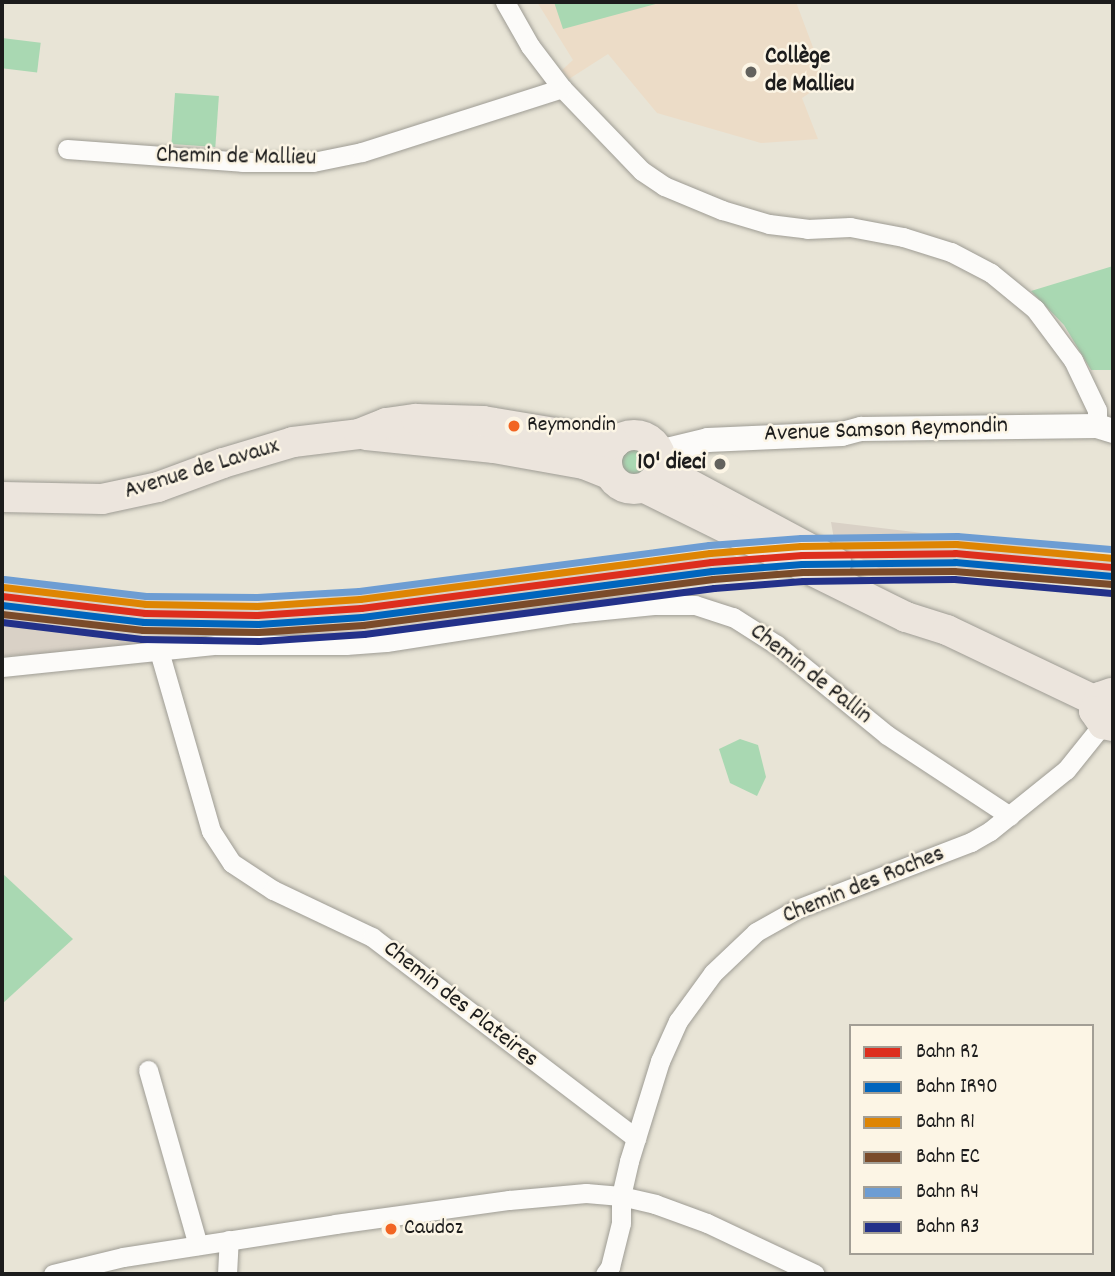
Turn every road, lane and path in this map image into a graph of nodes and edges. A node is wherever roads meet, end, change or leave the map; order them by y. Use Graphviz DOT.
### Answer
graph roads {
  1 [pos="505,2"];
  2 [pos="562,88"];
  3 [pos="67,149"];
  4 [pos="1105,428"];
  5 [pos="359,434"];
  6 [pos="615,443"];
  7 [pos="655,469"];
  8 [pos="609,474"];
  9 [pos="2,498"];
  10 [pos="159,651"];
  11 [pos="2,667"];
  12 [pos="1106,711"];
  13 [pos="1010,816"];
  14 [pos="148,1070"];
  15 [pos="636,1138"];
  16 [pos="621,1196"];
  17 [pos="229,1240"];
  18 [pos="198,1245"];
  19 [pos="53,1274"];
  20 [pos="227,1274"];
  21 [pos="605,1274"];
  22 [pos="815,1274"];
  1 -- 2 [label="street"];
  2 -- 3 [label="street, Chemin de Mallieu"];
  2 -- 4 [label="street"];
  4 -- 7 [label="street, Avenue Samson Reymondin"];
  5 -- 6 [label="main road, Avenue de Lavaux"];
  5 -- 8 [label="main road, Avenue de Lavaux"];
  5 -- 9 [label="main road, Avenue de Lavaux"];
  6 -- 7 [label="main road"];
  6 -- 8 [label="main road"];
  7 -- 8 [label="main road"];
  7 -- 12 [label="main road"];
  10 -- 11 [label="street, Chemin de Pallin"];
  10 -- 13 [label="street, Chemin de Pallin"];
  10 -- 15 [label="street, Chemin des Plateires"];
  12 -- 13 [label="street, Chemin des Roches"];
  13 -- 15 [label="street, Chemin des Roches"];
  14 -- 18 [label="street"];
  15 -- 16 [label="street, Chemin des Roches"];
  16 -- 17 [label="street"];
  16 -- 21 [label="street, Chemin des Roches"];
  16 -- 22 [label="street"];
  17 -- 18 [label="street"];
  17 -- 20 [label="street"];
  18 -- 19 [label="street"];
}
